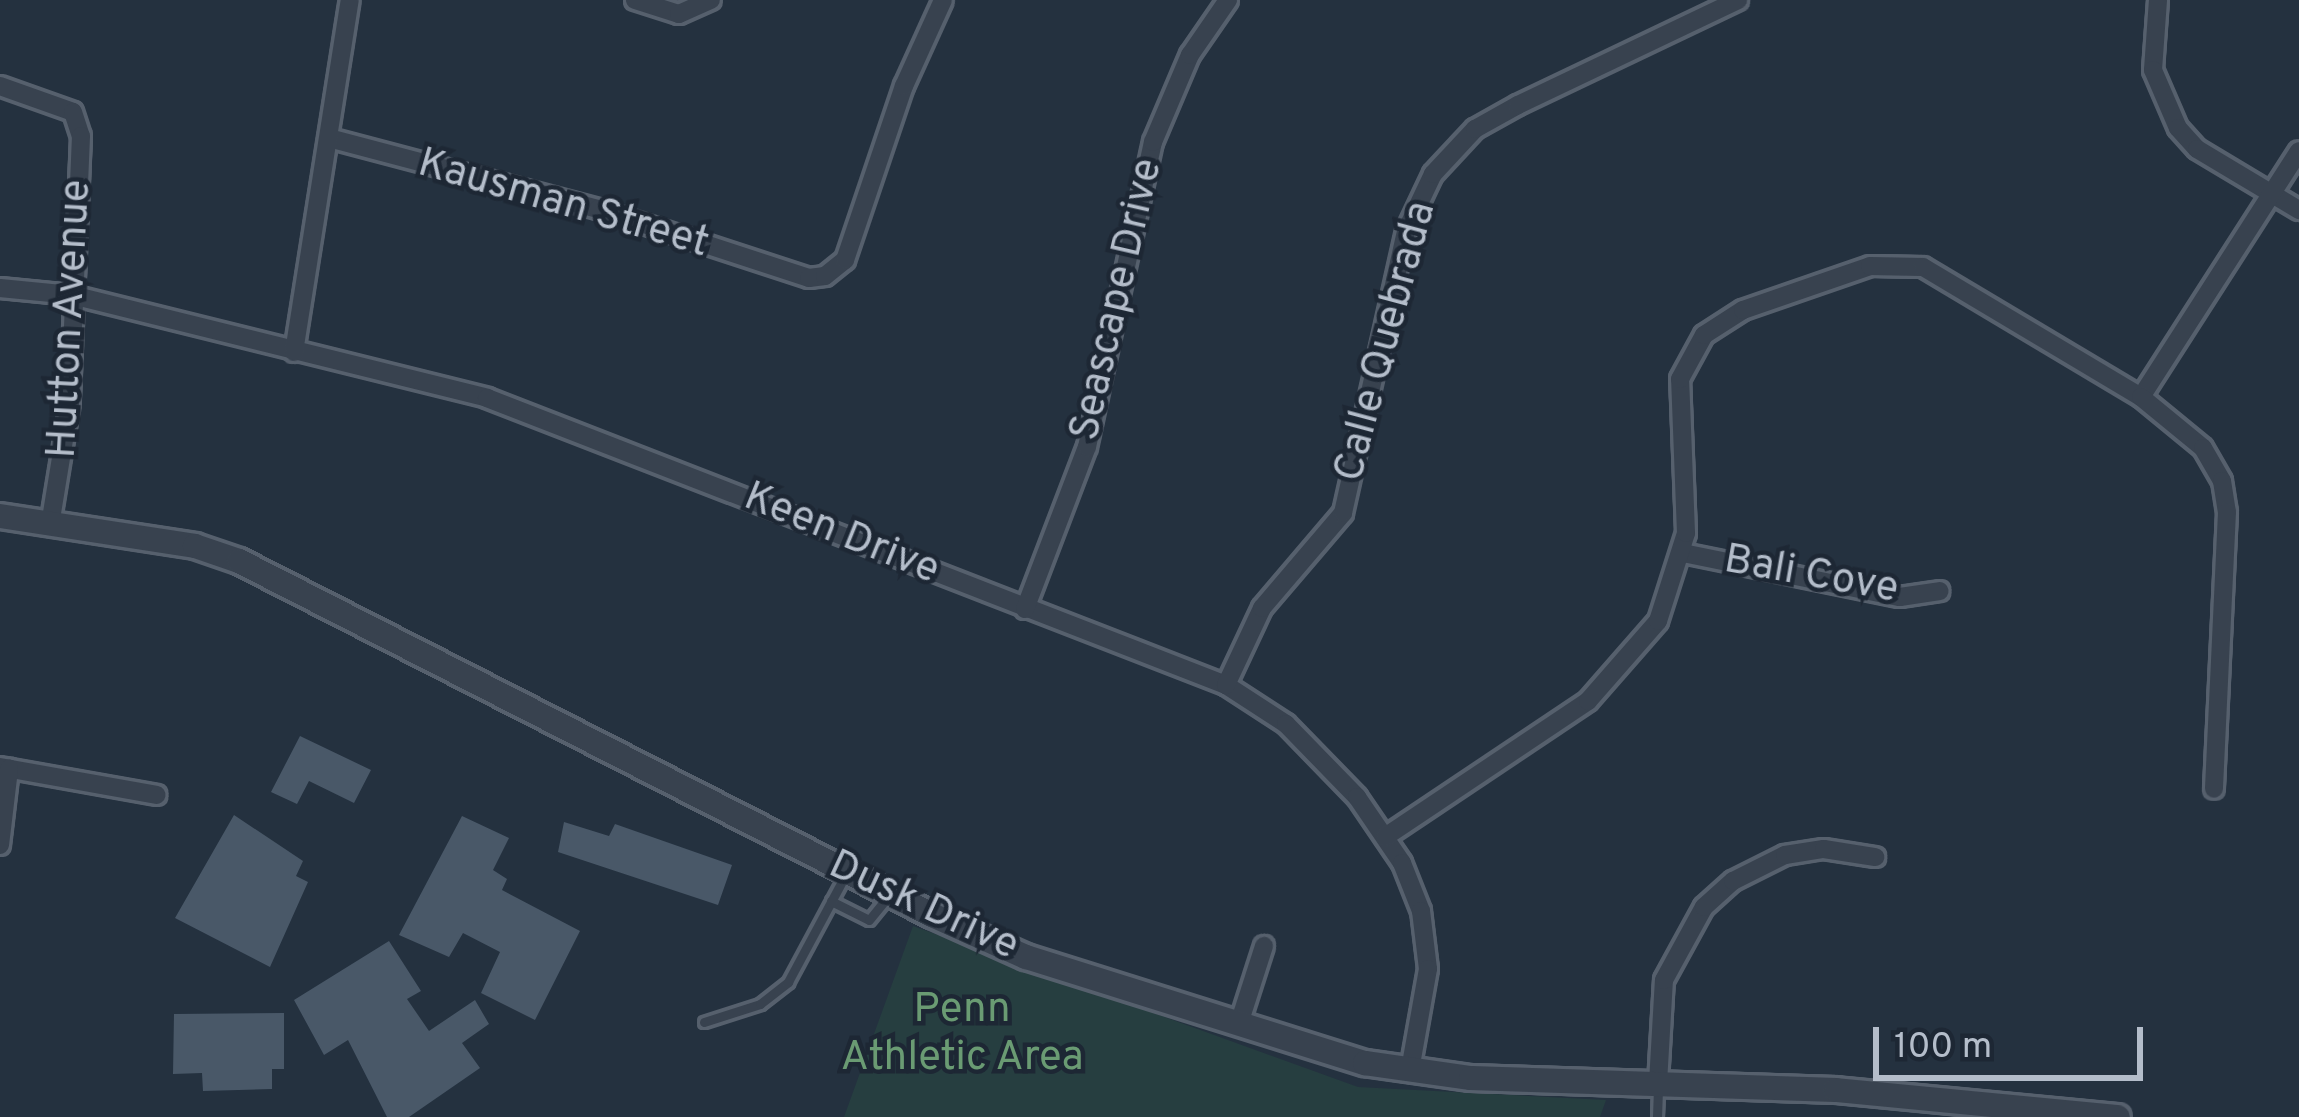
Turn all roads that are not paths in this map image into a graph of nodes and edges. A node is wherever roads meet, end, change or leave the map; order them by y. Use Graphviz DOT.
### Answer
graph roads {
  1 [pos="350,0"];
  2 [pos="635,0"];
  3 [pos="711,0"];
  4 [pos="943,0"];
  5 [pos="1228,0"];
  6 [pos="1738,0"];
  7 [pos="2158,0"];
  8 [pos="0,86"];
  9 [pos="329,138"];
  10 [pos="2299,152"];
  11 [pos="2272,194"];
  12 [pos="2299,210"];
  13 [pos="0,288"];
  14 [pos="72,295"];
  15 [pos="294,352"];
  16 [pos="2141,397"];
  17 [pos="0,516"];
  18 [pos="50,525"];
  19 [pos="1683,553"];
  20 [pos="1940,592"];
  21 [pos="1025,609"];
  22 [pos="1226,685"];
  23 [pos="4,768"];
  24 [pos="2214,789"];
  25 [pos="157,795"];
  26 [pos="1385,837"];
  27 [pos="0,845"];
  28 [pos="1875,857"];
  29 [pos="847,872"];
  30 [pos="890,894"];
  31 [pos="831,901"];
  32 [pos="1264,946"];
  33 [pos="704,1022"];
  34 [pos="1239,1024"];
  35 [pos="1410,1070"];
  36 [pos="1658,1083"];
  37 [pos="2023,1114"];
  38 [pos="1657,1117"];
  39 [pos="2119,1117"];
  1 -- 9 [label="street"];
  2 -- 3 [label="street"];
  4 -- 9 [label="street, Kausman Street"];
  5 -- 21 [label="street, Seascape Drive"];
  6 -- 22 [label="street, Calle Quebrada"];
  7 -- 11 [label="street"];
  8 -- 14 [label="street, Hutton Avenue"];
  9 -- 15 [label="street"];
  10 -- 11 [label="street"];
  11 -- 12 [label="street"];
  11 -- 16 [label="street"];
  13 -- 14 [label="street, Keen Drive"];
  14 -- 15 [label="street, Keen Drive"];
  14 -- 18 [label="street, Hutton Avenue"];
  15 -- 21 [label="street, Keen Drive"];
  16 -- 19 [label="street"];
  16 -- 24 [label="street"];
  17 -- 18 [label="street, Dusk Drive"];
  18 -- 29 [label="street, Dusk Drive"];
  19 -- 20 [label="street, Bali Cove"];
  19 -- 26 [label="street"];
  21 -- 22 [label="street, Keen Drive"];
  22 -- 26 [label="street, Keen Drive"];
  23 -- 25 [label="street"];
  23 -- 27 [label="street"];
  26 -- 35 [label="street, Keen Drive"];
  28 -- 36 [label="street"];
  29 -- 30 [label="street, Dusk Drive"];
  29 -- 31 [label="lane"];
  30 -- 31 [label="lane"];
  30 -- 34 [label="street, Dusk Drive"];
  31 -- 33 [label="lane"];
  32 -- 34 [label="street"];
  34 -- 35 [label="street, Dusk Drive"];
  35 -- 36 [label="street, Dusk Drive"];
  36 -- 37 [label="street, Dusk Drive"];
  36 -- 38 [label="lane"];
  37 -- 39 [label="street, Dusk Drive"];
}
